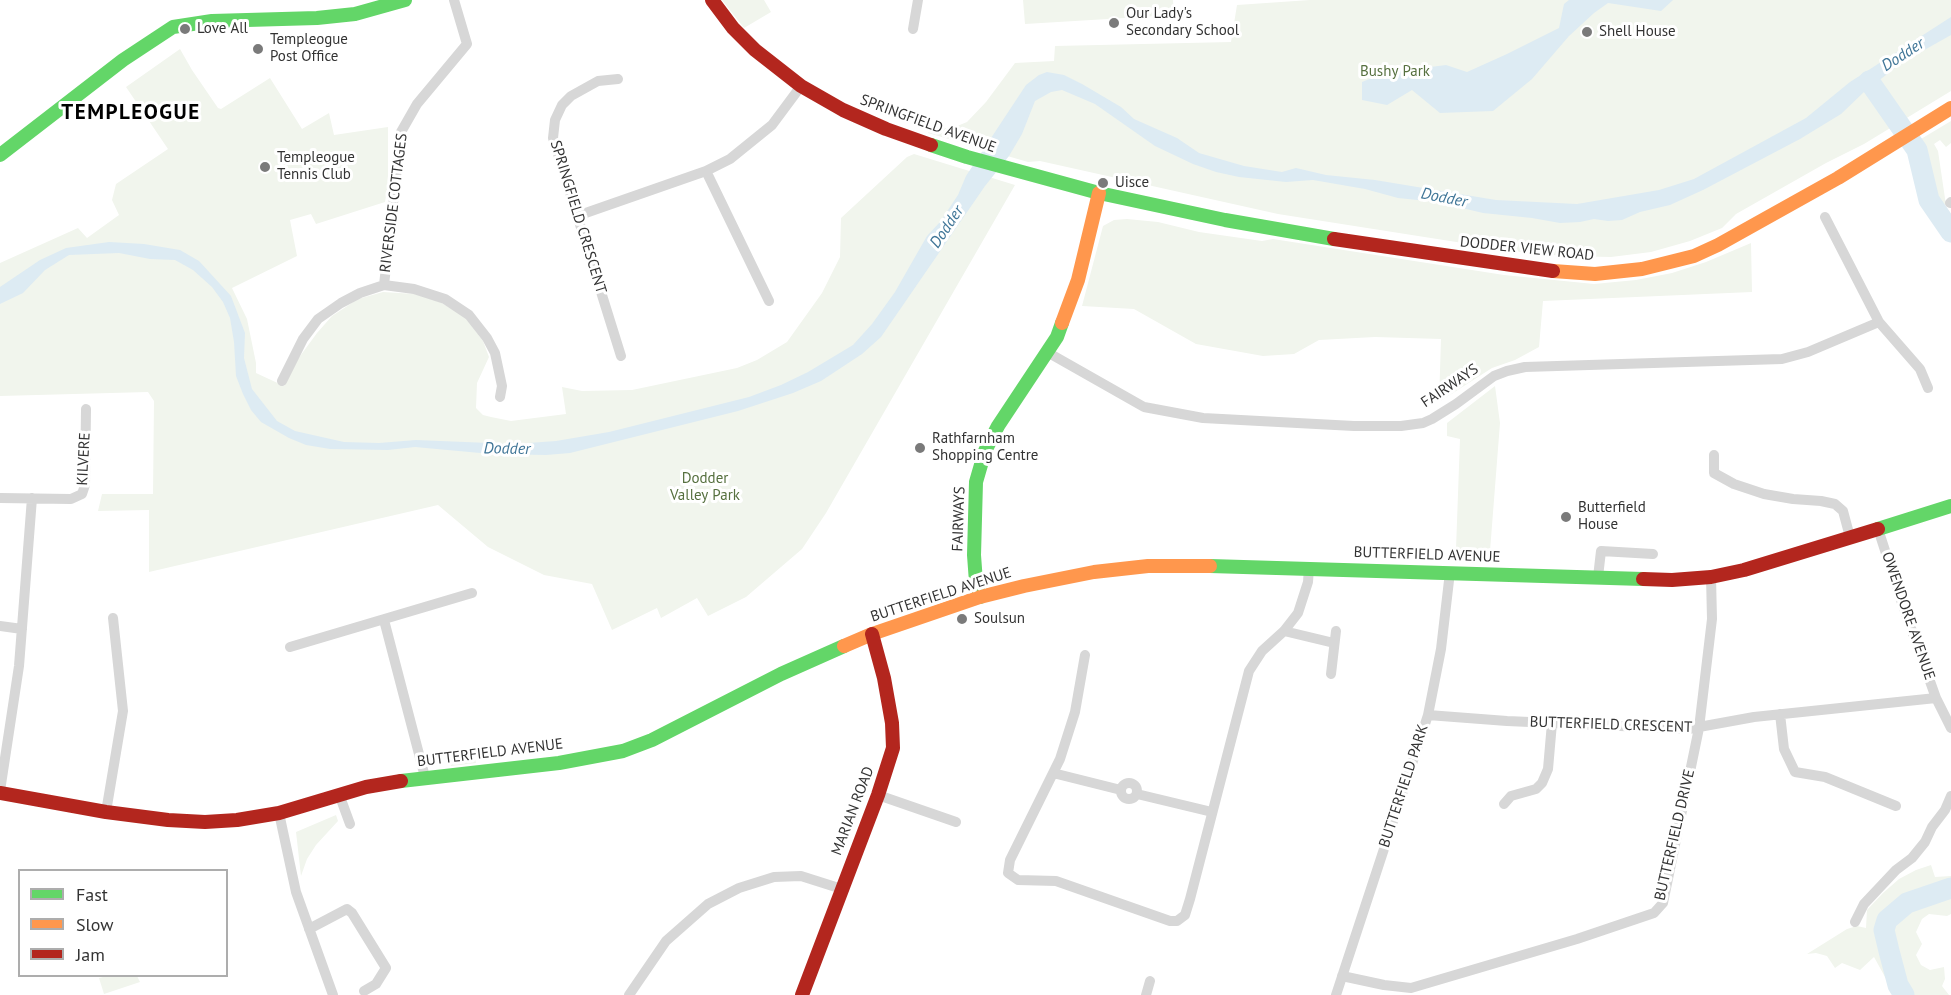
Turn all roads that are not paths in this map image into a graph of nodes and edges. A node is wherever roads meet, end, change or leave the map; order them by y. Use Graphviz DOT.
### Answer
graph roads {
  1 [pos="405,0"];
  2 [pos="454,0"];
  3 [pos="712,0"];
  4 [pos="918,0"];
  5 [pos="913,29"];
  6 [pos="618,79"];
  7 [pos="801,86"];
  8 [pos="1951,108"];
  9 [pos="2,151"];
  10 [pos="706,171"];
  11 [pos="1099,193"];
  12 [pos="577,216"];
  13 [pos="1825,217"];
  14 [pos="384,285"];
  15 [pos="769,302"];
  16 [pos="1879,322"];
  17 [pos="1047,352"];
  18 [pos="621,356"];
  19 [pos="282,381"];
  20 [pos="1928,388"];
  21 [pos="500,397"];
  22 [pos="86,409"];
  23 [pos="1714,455"];
  24 [pos="0,498"];
  25 [pos="32,498"];
  26 [pos="1951,506"];
  27 [pos="1880,535"];
  28 [pos="1850,537"];
  29 [pos="1653,554"];
  30 [pos="1307,568"];
  31 [pos="1450,572"];
  32 [pos="1598,577"];
  33 [pos="1712,577"];
  34 [pos="472,593"];
  35 [pos="980,597"];
  36 [pos="113,618"];
  37 [pos="384,620"];
  38 [pos="0,626"];
  39 [pos="22,629"];
  40 [pos="1284,630"];
  41 [pos="1336,631"];
  42 [pos="872,634"];
  43 [pos="1334,643"];
  44 [pos="290,647"];
  45 [pos="1085,655"];
  46 [pos="1331,674"];
  47 [pos="1936,698"];
  48 [pos="1780,714"];
  49 [pos="1428,715"];
  50 [pos="1552,723"];
  51 [pos="1699,728"];
  52 [pos="1951,728"];
  53 [pos="1053,773"];
  54 [pos="425,777"];
  55 [pos="0,792"];
  56 [pos="339,794"];
  57 [pos="878,795"];
  58 [pos="1951,796"];
  59 [pos="1504,804"];
  60 [pos="1896,806"];
  61 [pos="105,812"];
  62 [pos="1212,812"];
  63 [pos="279,813"];
  64 [pos="956,822"];
  65 [pos="350,824"];
  66 [pos="842,889"];
  67 [pos="1855,922"];
  68 [pos="309,929"];
  69 [pos="1342,976"];
  70 [pos="1150,981"];
  71 [pos="363,991"];
  72 [pos="333,995"];
  73 [pos="629,995"];
  74 [pos="802,995"];
  75 [pos="1146,995"];
  76 [pos="1336,995"];
  1 -- 9 [label="main road"];
  2 -- 14 [label="street, RIVERSIDE COTTAGES"];
  3 -- 7 [label="main road, SPRINGFIELD AVENUE"];
  4 -- 5 [label="street"];
  6 -- 12 [label="street, SPRINGFIELD CRESCENT"];
  7 -- 10 [label="street"];
  7 -- 11 [label="main road, SPRINGFIELD AVENUE"];
  8 -- 11 [label="main road, DODDER VIEW ROAD"];
  10 -- 12 [label="street"];
  10 -- 15 [label="street"];
  11 -- 17 [label="main road, FAIRWAYS"];
  12 -- 18 [label="street, SPRINGFIELD CRESCENT"];
  13 -- 16 [label="street"];
  14 -- 19 [label="street, RIVERSIDE COTTAGES"];
  14 -- 21 [label="street, RIVERSIDE COTTAGES"];
  16 -- 17 [label="street, FAIRWAYS"];
  16 -- 20 [label="street"];
  17 -- 35 [label="main road, FAIRWAYS"];
  22 -- 25 [label="street, KILVERE"];
  23 -- 28 [label="street"];
  24 -- 25 [label="street, KILVERE"];
  25 -- 39 [label="street"];
  26 -- 28 [label="main road, BUTTERFIELD AVENUE"];
  27 -- 47 [label="street, OWENDORE AVENUE"];
  28 -- 33 [label="main road, BUTTERFIELD AVENUE"];
  29 -- 32 [label="street"];
  30 -- 31 [label="main road, BUTTERFIELD AVENUE"];
  30 -- 35 [label="main road, BUTTERFIELD AVENUE"];
  30 -- 40 [label="street"];
  31 -- 32 [label="main road, BUTTERFIELD AVENUE"];
  31 -- 49 [label="street, BUTTERFIELD PARK"];
  32 -- 33 [label="main road, BUTTERFIELD AVENUE"];
  33 -- 51 [label="street, BUTTERFIELD DRIVE"];
  34 -- 37 [label="street"];
  35 -- 42 [label="main road, BUTTERFIELD AVENUE"];
  36 -- 61 [label="street"];
  37 -- 44 [label="street"];
  37 -- 54 [label="street"];
  38 -- 39 [label="street"];
  39 -- 55 [label="street"];
  40 -- 43 [label="street"];
  40 -- 62 [label="street"];
  41 -- 43 [label="street"];
  42 -- 54 [label="main road, BUTTERFIELD AVENUE"];
  42 -- 57 [label="main road, MARIAN ROAD"];
  43 -- 46 [label="street"];
  45 -- 53 [label="street"];
  47 -- 48 [label="street, BUTTERFIELD CRESCENT"];
  47 -- 52 [label="street, OWENDORE AVENUE"];
  48 -- 51 [label="street, BUTTERFIELD CRESCENT"];
  48 -- 60 [label="street"];
  49 -- 50 [label="street, BUTTERFIELD CRESCENT"];
  49 -- 69 [label="street, BUTTERFIELD PARK"];
  50 -- 51 [label="street, BUTTERFIELD CRESCENT"];
  50 -- 59 [label="street"];
  51 -- 69 [label="street, BUTTERFIELD DRIVE"];
  53 -- 62 [label="street"];
  53 -- 62 [label="street"];
  54 -- 56 [label="main road, BUTTERFIELD AVENUE"];
  55 -- 61 [label="main road, BUTTERFIELD AVENUE"];
  56 -- 63 [label="main road, BUTTERFIELD AVENUE"];
  56 -- 65 [label="street"];
  57 -- 64 [label="street"];
  57 -- 66 [label="main road, MARIAN ROAD"];
  58 -- 67 [label="street"];
  61 -- 63 [label="main road, BUTTERFIELD AVENUE"];
  63 -- 68 [label="street"];
  66 -- 73 [label="street"];
  66 -- 74 [label="main road, MARIAN ROAD"];
  68 -- 71 [label="street"];
  68 -- 72 [label="street"];
  69 -- 76 [label="street, BUTTERFIELD PARK"];
  70 -- 75 [label="street"];
}
